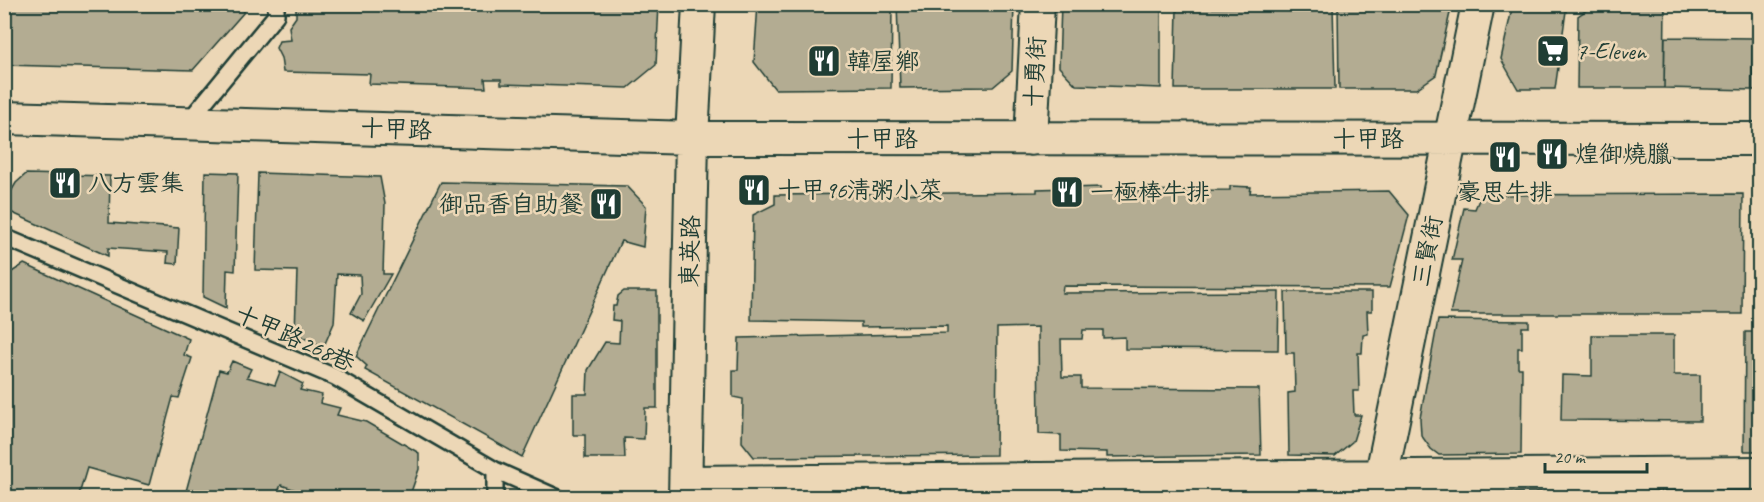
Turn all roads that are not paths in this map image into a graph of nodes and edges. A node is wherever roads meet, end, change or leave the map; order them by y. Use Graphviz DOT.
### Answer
graph roads {
  1 [pos="276,4"];
  2 [pos="699,4"];
  3 [pos="1038,4"];
  4 [pos="1478,4"];
  5 [pos="4,118"];
  6 [pos="188,122"];
  7 [pos="692,138"];
  8 [pos="1031,139"];
  9 [pos="1449,139"];
  10 [pos="1760,139"];
  11 [pos="4,237"];
  12 [pos="495,470"];
  13 [pos="1760,473"];
  14 [pos="1380,486"];
  15 [pos="685,490"];
  16 [pos="495,498"];
  17 [pos="558,498"];
  1 -- 6 [label="lane"];
  2 -- 7 [label="street, 東英路"];
  3 -- 8 [label="street, 十勇街"];
  4 -- 9 [label="street, 三賢街"];
  5 -- 6 [label="street, 十甲路"];
  6 -- 7 [label="street, 十甲路"];
  7 -- 8 [label="street, 十甲路"];
  7 -- 15 [label="street, 東英路"];
  8 -- 9 [label="street, 十甲路"];
  9 -- 10 [label="street, 十甲路"];
  9 -- 14 [label="street, 三賢街"];
  11 -- 12 [label="lane, 十甲路268巷"];
  12 -- 16 [label="lane"];
  12 -- 17 [label="lane, 十甲路268巷"];
  13 -- 14 [label="street"];
  14 -- 15 [label="street"];
}
